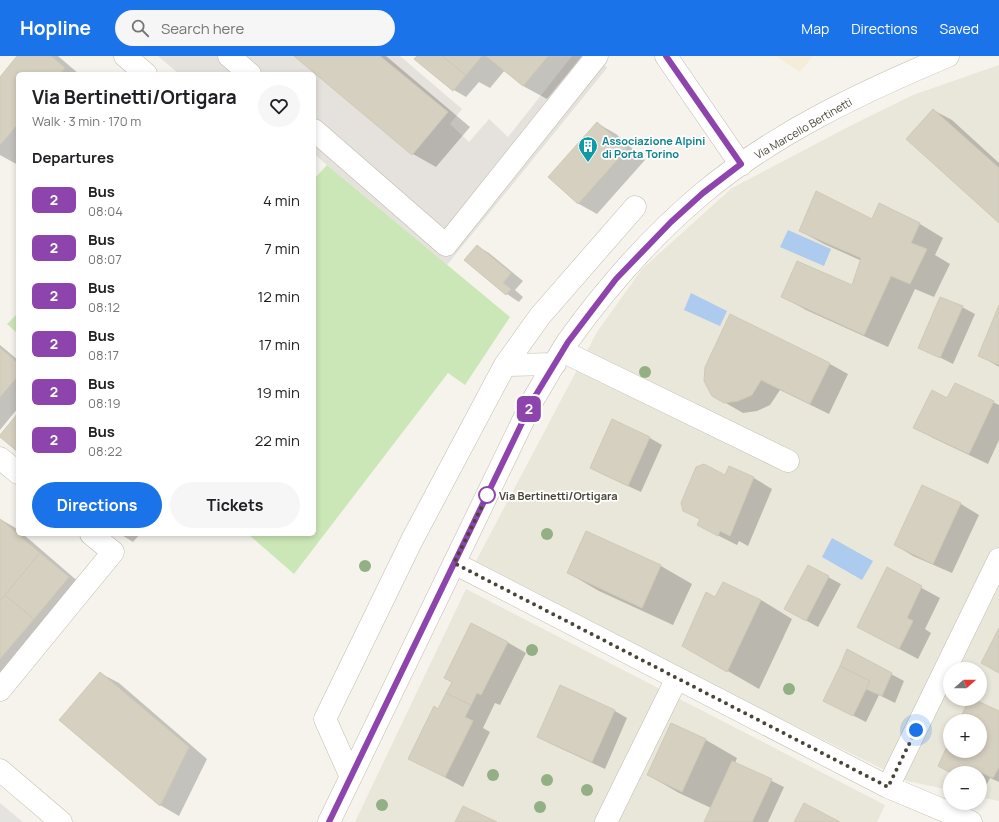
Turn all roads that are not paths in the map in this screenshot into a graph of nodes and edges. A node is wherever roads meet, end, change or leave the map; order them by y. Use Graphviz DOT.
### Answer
graph roads {
  1 [pos="125,56"];
  2 [pos="229,56"];
  3 [pos="597,56"];
  4 [pos="666,56"];
  5 [pos="948,56"];
  6 [pos="144,72"];
  7 [pos="248,72"];
  8 [pos="316,132"];
  9 [pos="741,164"];
  10 [pos="635,207"];
  11 [pos="578,272"];
  12 [pos="605,294"];
  13 [pos="559,357"];
  14 [pos="505,365"];
  15 [pos="0,458"];
  16 [pos="788,461"];
  17 [pos="16,471"];
  18 [pos="93,536"];
  19 [pos="999,558"];
  20 [pos="454,563"];
  21 [pos="676,678"];
  22 [pos="0,690"];
  23 [pos="0,770"];
  24 [pos="351,776"];
  25 [pos="888,787"];
  26 [pos="61,822"];
  27 [pos="329,822"];
  28 [pos="606,822"];
  29 [pos="971,822"];
  1 -- 6 [label="street"];
  2 -- 7 [label="street"];
  3 -- 8 [label="street"];
  4 -- 9 [label="street"];
  5 -- 9 [label="street, Via Marcello Bertinetti"];
  9 -- 12 [label="street, Via Marcello Bertinetti"];
  10 -- 11 [label="street"];
  11 -- 12 [label="street"];
  11 -- 14 [label="street"];
  12 -- 13 [label="street, Via Marcello Bertinetti"];
  13 -- 14 [label="street"];
  13 -- 16 [label="street"];
  13 -- 20 [label="street, Via Marcello Bertinetti"];
  14 -- 24 [label="street"];
  15 -- 17 [label="street"];
  18 -- 22 [label="street"];
  19 -- 25 [label="street"];
  20 -- 21 [label="street"];
  20 -- 24 [label="street, Via Marcello Bertinetti"];
  21 -- 25 [label="street"];
  21 -- 28 [label="street"];
  23 -- 26 [label="street"];
  24 -- 27 [label="street, Via Marcello Bertinetti"];
  25 -- 29 [label="street"];
}
